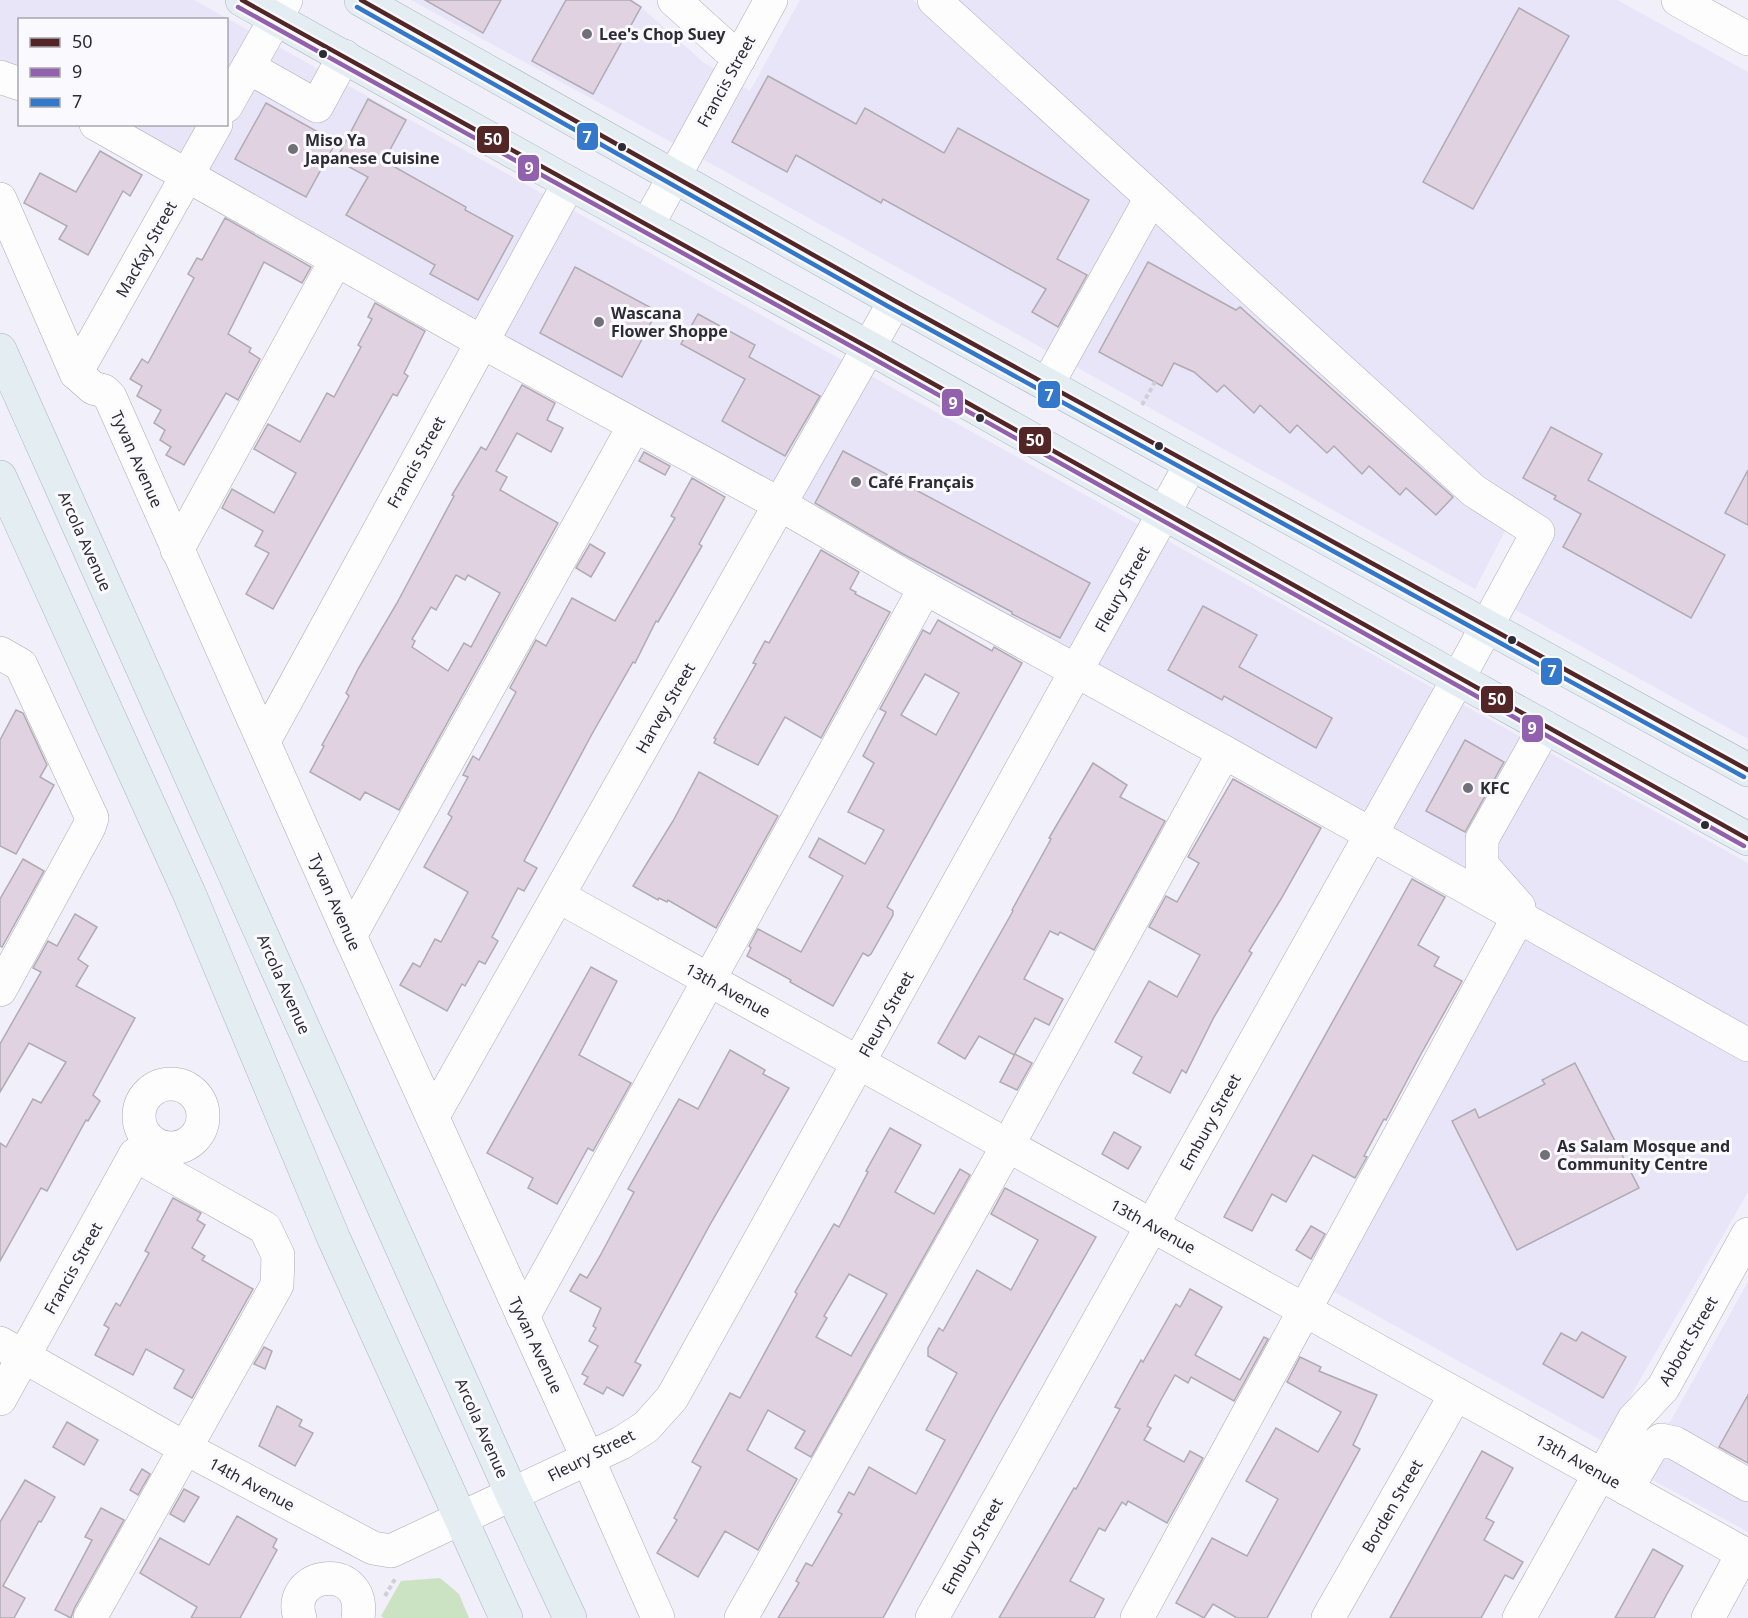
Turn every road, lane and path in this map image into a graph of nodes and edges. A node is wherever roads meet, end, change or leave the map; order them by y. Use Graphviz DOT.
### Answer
graph roads {
  1 [pos="243,0"];
  2 [pos="362,0"];
  3 [pos="674,0"];
  4 [pos="771,0"];
  5 [pos="934,0"];
  6 [pos="1678,0"];
  7 [pos="281,9"];
  8 [pos="1748,39"];
  9 [pos="344,56"];
  10 [pos="739,59"];
  11 [pos="248,67"];
  12 [pos="0,77"];
  13 [pos="18,83"];
  14 [pos="228,102"];
  15 [pos="99,126"];
  16 [pos="215,126"];
  17 [pos="187,177"];
  18 [pos="674,177"];
  19 [pos="569,183"];
  20 [pos="1151,198"];
  21 [pos="0,199"];
  22 [pos="647,226"];
  23 [pos="336,260"];
  24 [pos="895,301"];
  25 [pos="482,342"];
  26 [pos="870,348"];
  27 [pos="0,350"];
  28 [pos="76,373"];
  29 [pos="1047,385"];
  30 [pos="634,426"];
  31 [pos="1191,464"];
  32 [pos="0,477"];
  33 [pos="781,505"];
  34 [pos="1164,514"];
  35 [pos="177,550"];
  36 [pos="925,588"];
  37 [pos="1487,627"];
  38 [pos="0,652"];
  39 [pos="1076,672"];
  40 [pos="1458,679"];
  41 [pos="1545,727"];
  42 [pos="264,741"];
  43 [pos="1224,752"];
  44 [pos="1748,770"];
  45 [pos="1371,834"];
  46 [pos="1748,840"];
  47 [pos="558,896"];
  48 [pos="1521,913"];
  49 [pos="350,936"];
  50 [pos="708,979"];
  51 [pos="0,990"];
  52 [pos="1748,1045"];
  53 [pos="860,1063"];
  54 [pos="433,1116"];
  55 [pos="1008,1145"];
  56 [pos="1152,1225"];
  57 [pos="1748,1234"];
  58 [pos="1305,1310"];
  59 [pos="522,1317"];
  60 [pos="12,1350"];
  61 [pos="1456,1394"];
  62 [pos="0,1399"];
  63 [pos="185,1448"];
  64 [pos="588,1459"];
  65 [pos="1610,1479"];
  66 [pos="1748,1485"];
  67 [pos="512,1494"];
  68 [pos="461,1516"];
  69 [pos="1746,1554"];
  70 [pos="90,1618"];
  71 [pos="300,1618"];
  72 [pos="358,1618"];
  73 [pos="506,1618"];
  74 [pos="570,1618"];
  75 [pos="658,1618"];
  76 [pos="741,1618"];
  77 [pos="932,1618"];
  78 [pos="1137,1618"];
  79 [pos="1328,1618"];
  80 [pos="1519,1618"];
  81 [pos="1708,1618"];
  1 -- 7 [label="main road"];
  2 -- 18 [label="main road"];
  3 -- 10 [label="street"];
  4 -- 10 [label="street, Francis Street"];
  5 -- 20 [label="street"];
  6 -- 8 [label="street"];
  7 -- 9 [label="main road"];
  7 -- 11 [label="street"];
  9 -- 11 [label="street"];
  9 -- 19 [label="main road"];
  10 -- 18 [label="street, Francis Street"];
  11 -- 14 [label="street"];
  12 -- 13 [label="street"];
  15 -- 17 [label="street"];
  16 -- 17 [label="street, MacKay Street"];
  17 -- 23 [label="street"];
  17 -- 28 [label="street, MacKay Street"];
  18 -- 22 [label="street, Francis Street"];
  18 -- 24 [label="main road"];
  19 -- 22 [label="main road"];
  19 -- 25 [label="street, Francis Street"];
  20 -- 29 [label="street"];
  20 -- 37 [label="street, Embury Street"];
  21 -- 28 [label="street"];
  22 -- 26 [label="main road"];
  23 -- 25 [label="street"];
  23 -- 35 [label="street"];
  24 -- 26 [label="street, Harvey Street"];
  24 -- 29 [label="main road"];
  25 -- 30 [label="street"];
  25 -- 42 [label="street, Francis Street"];
  26 -- 33 [label="street, Harvey Street"];
  26 -- 34 [label="main road"];
  27 -- 67 [label="main road, Arcola Avenue"];
  28 -- 35 [label="street, Tyvan Avenue"];
  29 -- 31 [label="main road"];
  30 -- 33 [label="street"];
  30 -- 49 [label="street"];
  31 -- 34 [label="street, Fleury Street"];
  31 -- 37 [label="main road"];
  32 -- 68 [label="main road"];
  33 -- 36 [label="street"];
  33 -- 47 [label="street, Harvey Street"];
  34 -- 39 [label="street, Fleury Street"];
  34 -- 40 [label="main road"];
  35 -- 42 [label="street, Tyvan Avenue"];
  36 -- 39 [label="street"];
  36 -- 50 [label="street"];
  37 -- 40 [label="street, Embury Street"];
  37 -- 44 [label="main road"];
  38 -- 51 [label="street"];
  39 -- 43 [label="street"];
  39 -- 53 [label="street, Fleury Street"];
  40 -- 41 [label="main road"];
  40 -- 45 [label="street, Embury Street"];
  41 -- 46 [label="main road"];
  41 -- 48 [label="street"];
  42 -- 49 [label="street, Tyvan Avenue"];
  43 -- 45 [label="street"];
  43 -- 55 [label="street"];
  45 -- 48 [label="street"];
  45 -- 56 [label="street, Embury Street"];
  47 -- 50 [label="street, 13th Avenue"];
  47 -- 54 [label="street, Harvey Street"];
  48 -- 52 [label="street"];
  48 -- 58 [label="street"];
  49 -- 54 [label="street, Tyvan Avenue"];
  50 -- 53 [label="street, 13th Avenue"];
  50 -- 59 [label="street"];
  53 -- 55 [label="street, 13th Avenue"];
  53 -- 64 [label="street, Fleury Street"];
  54 -- 59 [label="street, Tyvan Avenue"];
  55 -- 56 [label="street, 13th Avenue"];
  55 -- 76 [label="street"];
  56 -- 58 [label="street, 13th Avenue"];
  56 -- 77 [label="street, Embury Street"];
  57 -- 65 [label="street, Abbott Street"];
  58 -- 61 [label="street, 13th Avenue"];
  58 -- 78 [label="street"];
  59 -- 64 [label="street, Tyvan Avenue"];
  60 -- 62 [label="street, Francis Street"];
  60 -- 63 [label="street, 14th Avenue"];
  60 -- 63 [label="street, Francis Street"];
  61 -- 65 [label="street, 13th Avenue"];
  61 -- 79 [label="street, Borden Street"];
  63 -- 68 [label="street, 14th Avenue"];
  63 -- 70 [label="street"];
  64 -- 67 [label="street, Fleury Street"];
  64 -- 75 [label="street, Tyvan Avenue"];
  65 -- 66 [label="street"];
  65 -- 69 [label="street, 13th Avenue"];
  65 -- 80 [label="street"];
  67 -- 68 [label="street, 14th Avenue"];
  67 -- 74 [label="main road, Arcola Avenue"];
  68 -- 73 [label="main road"];
  69 -- 81 [label="street"];
  71 -- 72 [label="street"];
}
